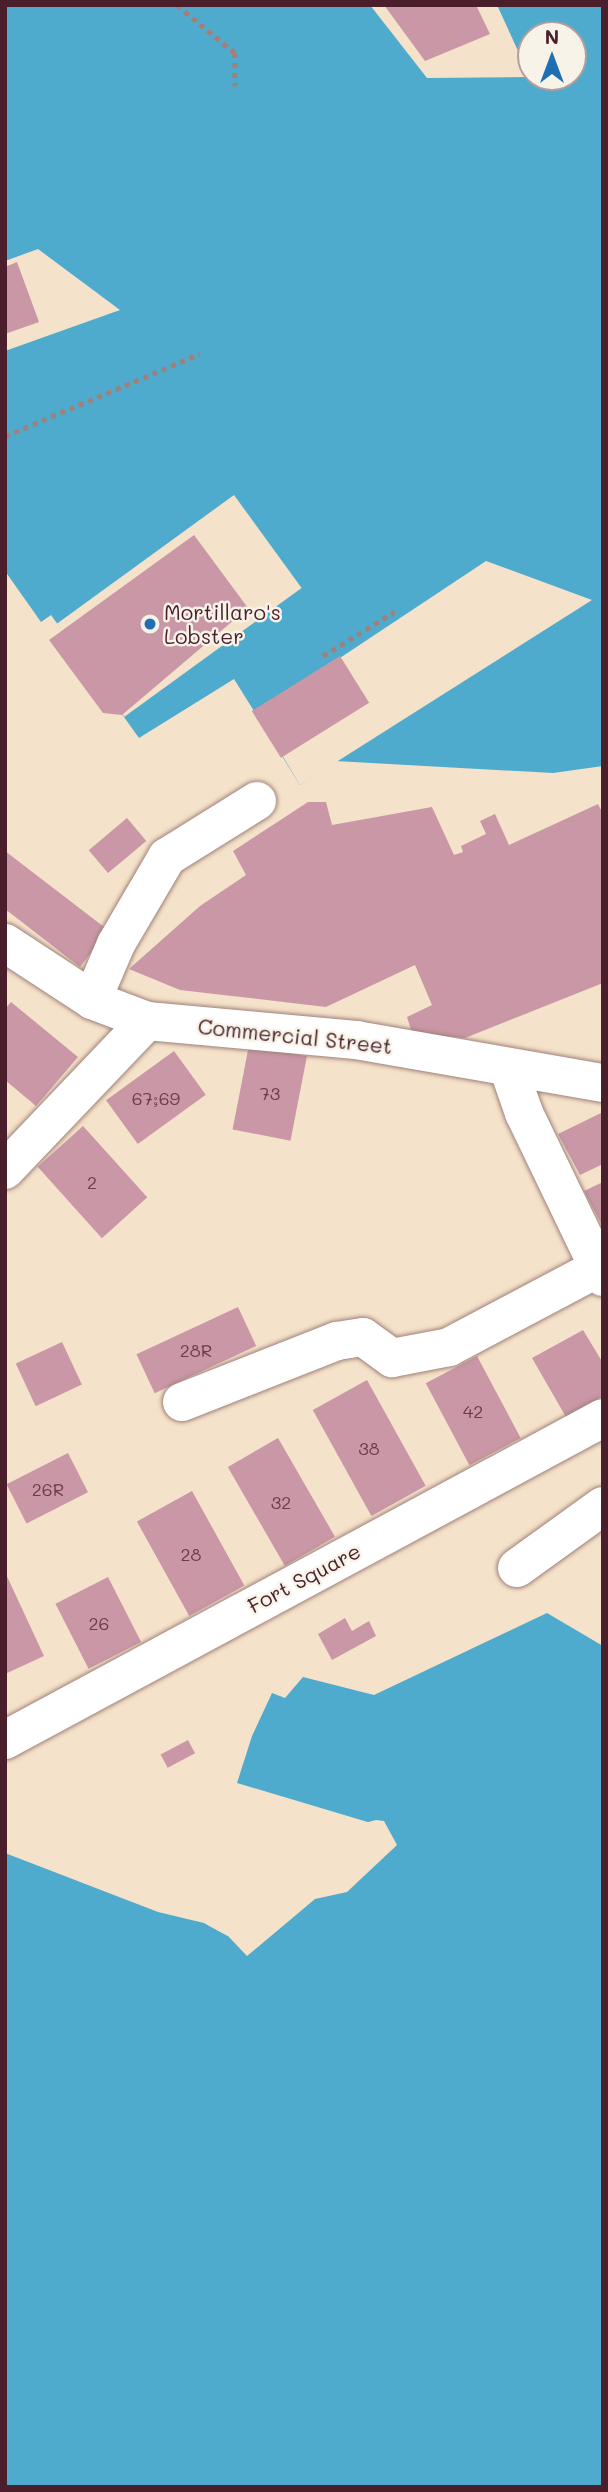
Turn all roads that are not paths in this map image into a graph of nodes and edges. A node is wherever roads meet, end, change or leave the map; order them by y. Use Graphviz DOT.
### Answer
graph roads {
  1 [pos="257,801"];
  2 [pos="5,943"];
  3 [pos="92,1000"];
  4 [pos="146,1021"];
  5 [pos="508,1067"];
  6 [pos="603,1083"];
  7 [pos="5,1170"];
  8 [pos="600,1272"];
  9 [pos="182,1402"];
  10 [pos="603,1418"];
  11 [pos="603,1506"];
  12 [pos="517,1568"];
  13 [pos="5,1740"];
  1 -- 3 [label="street"];
  2 -- 3 [label="street, Commercial Street"];
  3 -- 4 [label="street, Commercial Street"];
  4 -- 5 [label="street, Commercial Street"];
  4 -- 7 [label="street"];
  5 -- 6 [label="street, Commercial Street"];
  5 -- 8 [label="street"];
  8 -- 9 [label="street"];
  10 -- 13 [label="street, Fort Square"];
  11 -- 12 [label="street"];
}
